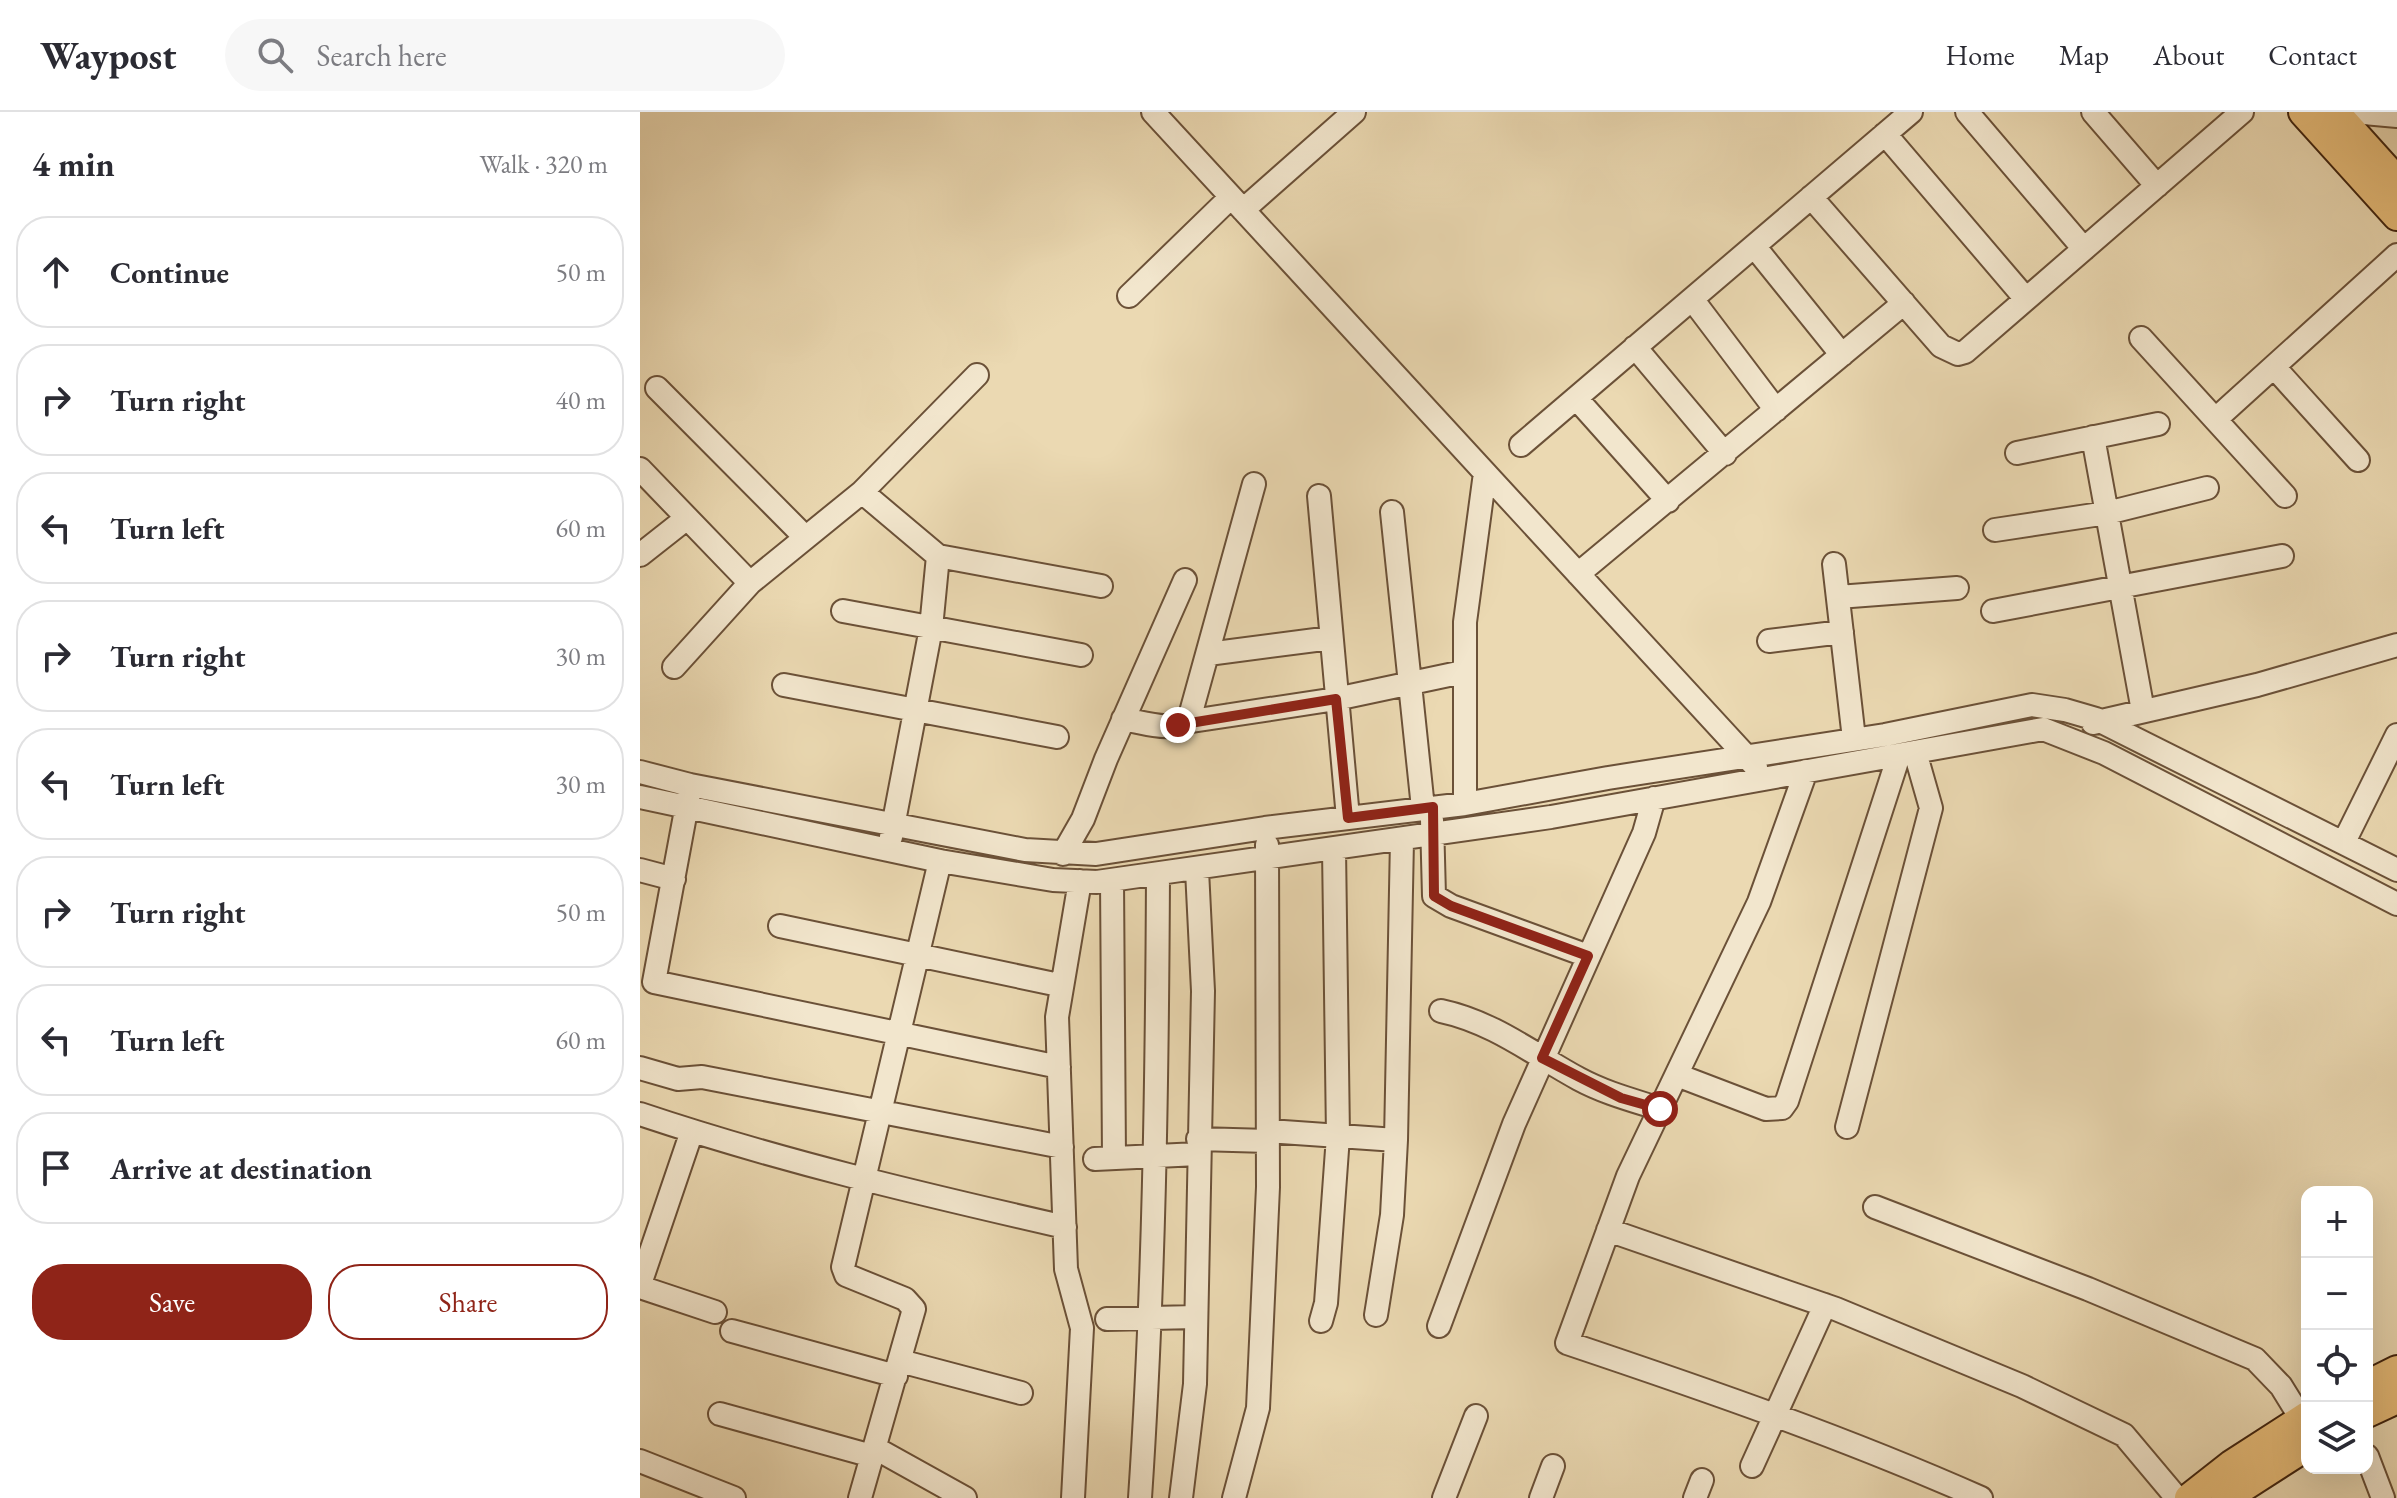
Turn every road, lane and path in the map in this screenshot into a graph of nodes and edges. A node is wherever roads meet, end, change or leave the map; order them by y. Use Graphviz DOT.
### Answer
graph roads {
  1 [pos="1153,112"];
  2 [pos="1354,112"];
  3 [pos="1911,112"];
  4 [pos="1967,112"];
  5 [pos="2093,112"];
  6 [pos="2242,112"];
  7 [pos="2303,112"];
  8 [pos="2335,112"];
  9 [pos="2353,112"];
  10 [pos="2397,116"];
  11 [pos="1885,134"];
  12 [pos="2397,181"];
  13 [pos="2157,186"];
  14 [pos="1811,197"];
  15 [pos="1237,204"];
  16 [pos="2397,216"];
  17 [pos="1754,246"];
  18 [pos="2084,249"];
  19 [pos="2397,255"];
  20 [pos="1129,296"];
  21 [pos="1692,299"];
  22 [pos="2026,299"];
  23 [pos="1904,303"];
  24 [pos="2141,338"];
  25 [pos="1635,347"];
  26 [pos="1842,355"];
  27 [pos="2274,367"];
  28 [pos="977,375"];
  29 [pos="657,388"];
  30 [pos="1576,398"];
  31 [pos="1776,410"];
  32 [pos="2217,418"];
  33 [pos="2158,424"];
  34 [pos="2093,437"];
  35 [pos="1521,445"];
  36 [pos="2017,453"];
  37 [pos="1725,454"];
  38 [pos="2358,460"];
  39 [pos="640,469"];
  40 [pos="1485,473"];
  41 [pos="1254,484"];
  42 [pos="2207,488"];
  43 [pos="862,492"];
  44 [pos="1319,496"];
  45 [pos="2285,496"];
  46 [pos="1668,501"];
  47 [pos="1392,512"];
  48 [pos="2107,513"];
  49 [pos="687,518"];
  50 [pos="1995,530"];
  51 [pos="805,537"];
  52 [pos="640,555"];
  53 [pos="938,556"];
  54 [pos="2282,556"];
  55 [pos="1834,564"];
  56 [pos="1578,574"];
  57 [pos="1185,580"];
  58 [pos="750,583"];
  59 [pos="1101,586"];
  60 [pos="2121,586"];
  61 [pos="1957,588"];
  62 [pos="1838,597"];
  63 [pos="843,611"];
  64 [pos="1993,611"];
  65 [pos="931,628"];
  66 [pos="1842,632"];
  67 [pos="1331,638"];
  68 [pos="1769,641"];
  69 [pos="2397,645"];
  70 [pos="1208,654"];
  71 [pos="1081,655"];
  72 [pos="674,667"];
  73 [pos="1463,672"];
  74 [pos="1410,682"];
  75 [pos="784,685"];
  76 [pos="1336,699"];
  77 [pos="916,710"];
  78 [pos="2143,711"];
  79 [pos="1123,719"];
  80 [pos="2096,719"];
  81 [pos="1185,722"];
  82 [pos="2397,735"];
  83 [pos="1057,737"];
  84 [pos="1854,739"];
  85 [pos="2075,741"];
  86 [pos="1907,754"];
  87 [pos="1748,758"];
  88 [pos="1806,771"];
  89 [pos="640,772"];
  90 [pos="1766,778"];
  91 [pos="690,785"];
  92 [pos="640,797"];
  93 [pos="1654,798"];
  94 [pos="1465,804"];
  95 [pos="687,808"];
  96 [pos="1428,808"];
  97 [pos="1348,818"];
  98 [pos="894,825"];
  99 [pos="1265,828"];
  100 [pos="1431,835"];
  101 [pos="1402,840"];
  102 [pos="2344,842"];
  103 [pos="1334,849"];
  104 [pos="889,850"];
  105 [pos="1063,854"];
  106 [pos="1268,859"];
  107 [pos="940,861"];
  108 [pos="640,870"];
  109 [pos="1197,870"];
  110 [pos="2397,870"];
  111 [pos="1158,875"];
  112 [pos="674,879"];
  113 [pos="1112,880"];
  114 [pos="1080,881"];
  115 [pos="2397,904"];
  116 [pos="780,926"];
  117 [pos="919,954"];
  118 [pos="1588,956"];
  119 [pos="1059,985"];
  120 [pos="1441,1011"];
  121 [pos="901,1035"];
  122 [pos="1542,1058"];
  123 [pos="1059,1067"];
  124 [pos="640,1068"];
  125 [pos="1677,1075"];
  126 [pos="1660,1109"];
  127 [pos="883,1111"];
  128 [pos="640,1114"];
  129 [pos="1847,1127"];
  130 [pos="692,1131"];
  131 [pos="1268,1136"];
  132 [pos="1338,1136"];
  133 [pos="1396,1140"];
  134 [pos="1198,1146"];
  135 [pos="1062,1147"];
  136 [pos="1157,1156"];
  137 [pos="864,1181"];
  138 [pos="1875,1207"];
  139 [pos="1065,1227"];
  140 [pos="1608,1230"];
  141 [pos="640,1286"];
  142 [pos="1825,1305"];
  143 [pos="715,1312"];
  144 [pos="1376,1315"];
  145 [pos="1196,1317"];
  146 [pos="1152,1318"];
  147 [pos="1107,1319"];
  148 [pos="1321,1321"];
  149 [pos="1439,1326"];
  150 [pos="732,1331"];
  151 [pos="898,1368"];
  152 [pos="2397,1370"];
  153 [pos="2373,1382"];
  154 [pos="1021,1393"];
  155 [pos="2397,1399"];
  156 [pos="2373,1410"];
  157 [pos="720,1414"];
  158 [pos="1775,1415"];
  159 [pos="1476,1416"];
  160 [pos="2301,1419"];
  161 [pos="2301,1430"];
  162 [pos="2301,1431"];
  163 [pos="874,1452"];
  164 [pos="640,1461"];
  165 [pos="1553,1466"];
  166 [pos="1752,1466"];
  167 [pos="2373,1472"];
  168 [pos="1978,1497"];
  169 [pos="734,1498"];
  170 [pos="860,1498"];
  171 [pos="965,1498"];
  172 [pos="1073,1498"];
  173 [pos="1140,1498"];
  174 [pos="1181,1498"];
  175 [pos="1234,1498"];
  176 [pos="1444,1498"];
  177 [pos="1541,1498"];
  178 [pos="2177,1498"];
  179 [pos="2189,1498"];
  180 [pos="2226,1498"];
  181 [pos="2383,1498"];
  1 -- 15 [label="street"];
  2 -- 15 [label="street"];
  3 -- 11 [label="street"];
  4 -- 18 [label="street"];
  5 -- 13 [label="street"];
  6 -- 13 [label="street"];
  7 -- 16 [label="main road"];
  8 -- 12 [label="main road"];
  9 -- 10 [label="street"];
  11 -- 14 [label="street"];
  11 -- 22 [label="street"];
  13 -- 18 [label="street"];
  14 -- 17 [label="street"];
  14 -- 23 [label="street"];
  15 -- 20 [label="street"];
  15 -- 40 [label="street"];
  17 -- 21 [label="street"];
  17 -- 26 [label="street"];
  18 -- 22 [label="street"];
  19 -- 27 [label="street"];
  21 -- 25 [label="street"];
  21 -- 31 [label="street"];
  22 -- 23 [label="street"];
  23 -- 26 [label="street"];
  24 -- 32 [label="street"];
  25 -- 30 [label="street"];
  25 -- 37 [label="street"];
  26 -- 31 [label="street"];
  27 -- 32 [label="street"];
  27 -- 38 [label="street"];
  28 -- 43 [label="street"];
  29 -- 51 [label="street"];
  30 -- 35 [label="street"];
  30 -- 46 [label="street"];
  31 -- 37 [label="street"];
  32 -- 45 [label="street"];
  33 -- 34 [label="street"];
  34 -- 36 [label="street"];
  34 -- 48 [label="street"];
  37 -- 46 [label="street"];
  39 -- 49 [label="street"];
  40 -- 56 [label="street"];
  40 -- 73 [label="street"];
  41 -- 70 [label="street"];
  42 -- 48 [label="street"];
  43 -- 51 [label="street"];
  43 -- 53 [label="street"];
  44 -- 67 [label="street"];
  46 -- 56 [label="street"];
  47 -- 74 [label="street"];
  48 -- 50 [label="street"];
  48 -- 60 [label="street"];
  49 -- 52 [label="street"];
  49 -- 58 [label="street"];
  51 -- 58 [label="street"];
  53 -- 59 [label="street"];
  53 -- 65 [label="street"];
  54 -- 60 [label="street"];
  55 -- 62 [label="street"];
  56 -- 87 [label="street"];
  57 -- 79 [label="street"];
  58 -- 72 [label="street"];
  60 -- 64 [label="street"];
  60 -- 78 [label="street"];
  61 -- 62 [label="street"];
  62 -- 66 [label="street"];
  63 -- 65 [label="street"];
  65 -- 71 [label="street"];
  65 -- 77 [label="street"];
  66 -- 68 [label="street"];
  66 -- 84 [label="street"];
  67 -- 70 [label="street"];
  67 -- 76 [label="street"];
  69 -- 78 [label="street"];
  70 -- 81 [label="street"];
  73 -- 74 [label="street"];
  73 -- 94 [label="street"];
  74 -- 76 [label="street"];
  74 -- 96 [label="street"];
  75 -- 77 [label="street"];
  76 -- 81 [label="street"];
  76 -- 97 [label="street"];
  77 -- 83 [label="street"];
  77 -- 98 [label="street"];
  78 -- 80 [label="street"];
  79 -- 81 [label="street"];
  79 -- 105 [label="street"];
  80 -- 84 [label="street"];
  80 -- 85 [label="street"];
  80 -- 102 [label="street"];
  82 -- 102 [label="street"];
  84 -- 87 [label="street"];
  85 -- 86 [label="street"];
  85 -- 115 [label="street"];
  86 -- 88 [label="street"];
  86 -- 125 [label="street"];
  86 -- 129 [label="street"];
  87 -- 90 [label="street"];
  87 -- 94 [label="street"];
  88 -- 90 [label="street"];
  88 -- 125 [label="street"];
  89 -- 91 [label="street"];
  90 -- 93 [label="street"];
  91 -- 95 [label="street"];
  91 -- 98 [label="street"];
  92 -- 95 [label="street"];
  93 -- 100 [label="street"];
  93 -- 118 [label="street"];
  94 -- 96 [label="street"];
  95 -- 104 [label="street"];
  95 -- 112 [label="street"];
  96 -- 97 [label="street"];
  96 -- 100 [label="street"];
  97 -- 99 [label="street"];
  98 -- 104 [label="street"];
  98 -- 105 [label="street"];
  99 -- 105 [label="street"];
  99 -- 106 [label="street"];
  100 -- 101 [label="street"];
  100 -- 118 [label="street"];
  101 -- 103 [label="street"];
  101 -- 133 [label="street"];
  102 -- 110 [label="street"];
  103 -- 106 [label="street"];
  103 -- 132 [label="street"];
  104 -- 107 [label="street"];
  106 -- 109 [label="street"];
  106 -- 131 [label="street"];
  107 -- 114 [label="street"];
  107 -- 117 [label="street"];
  108 -- 112 [label="street"];
  109 -- 111 [label="street"];
  109 -- 134 [label="street"];
  111 -- 113 [label="street"];
  111 -- 136 [label="street"];
  112 -- 121 [label="street"];
  113 -- 114 [label="street"];
  113 -- 136 [label="street"];
  114 -- 119 [label="street"];
  116 -- 117 [label="street"];
  117 -- 119 [label="street"];
  117 -- 121 [label="street"];
  118 -- 122 [label="street"];
  119 -- 123 [label="street"];
  120 -- 122 [label="street"];
  121 -- 123 [label="street"];
  121 -- 127 [label="street"];
  122 -- 126 [label="street"];
  122 -- 149 [label="street"];
  123 -- 135 [label="street"];
  124 -- 127 [label="street"];
  125 -- 126 [label="street"];
  126 -- 140 [label="street"];
  127 -- 135 [label="street"];
  127 -- 137 [label="street"];
  128 -- 130 [label="street"];
  130 -- 137 [label="street"];
  130 -- 141 [label="street"];
  131 -- 132 [label="street"];
  131 -- 134 [label="street"];
  131 -- 175 [label="street"];
  132 -- 133 [label="street"];
  132 -- 148 [label="street"];
  133 -- 144 [label="street"];
  134 -- 136 [label="street"];
  134 -- 145 [label="street"];
  135 -- 139 [label="street"];
  136 -- 146 [label="street"];
  137 -- 139 [label="street"];
  137 -- 151 [label="street"];
  138 -- 160 [label="street"];
  139 -- 172 [label="street"];
  140 -- 142 [label="street"];
  140 -- 158 [label="street"];
  141 -- 143 [label="street"];
  142 -- 158 [label="street"];
  142 -- 178 [label="street"];
  145 -- 146 [label="street"];
  145 -- 174 [label="street"];
  146 -- 147 [label="street"];
  146 -- 173 [label="street"];
  150 -- 151 [label="street"];
  151 -- 154 [label="street"];
  151 -- 163 [label="street"];
  152 -- 153 [label="main road"];
  155 -- 156 [label="main road"];
  157 -- 163 [label="street"];
  158 -- 166 [label="street"];
  158 -- 168 [label="street"];
  159 -- 176 [label="street"];
  161 -- 179 [label="main road"];
  162 -- 180 [label="main road"];
  163 -- 170 [label="street"];
  163 -- 171 [label="street"];
  164 -- 169 [label="street"];
  165 -- 177 [label="street"];
  167 -- 181 [label="street"];
}
